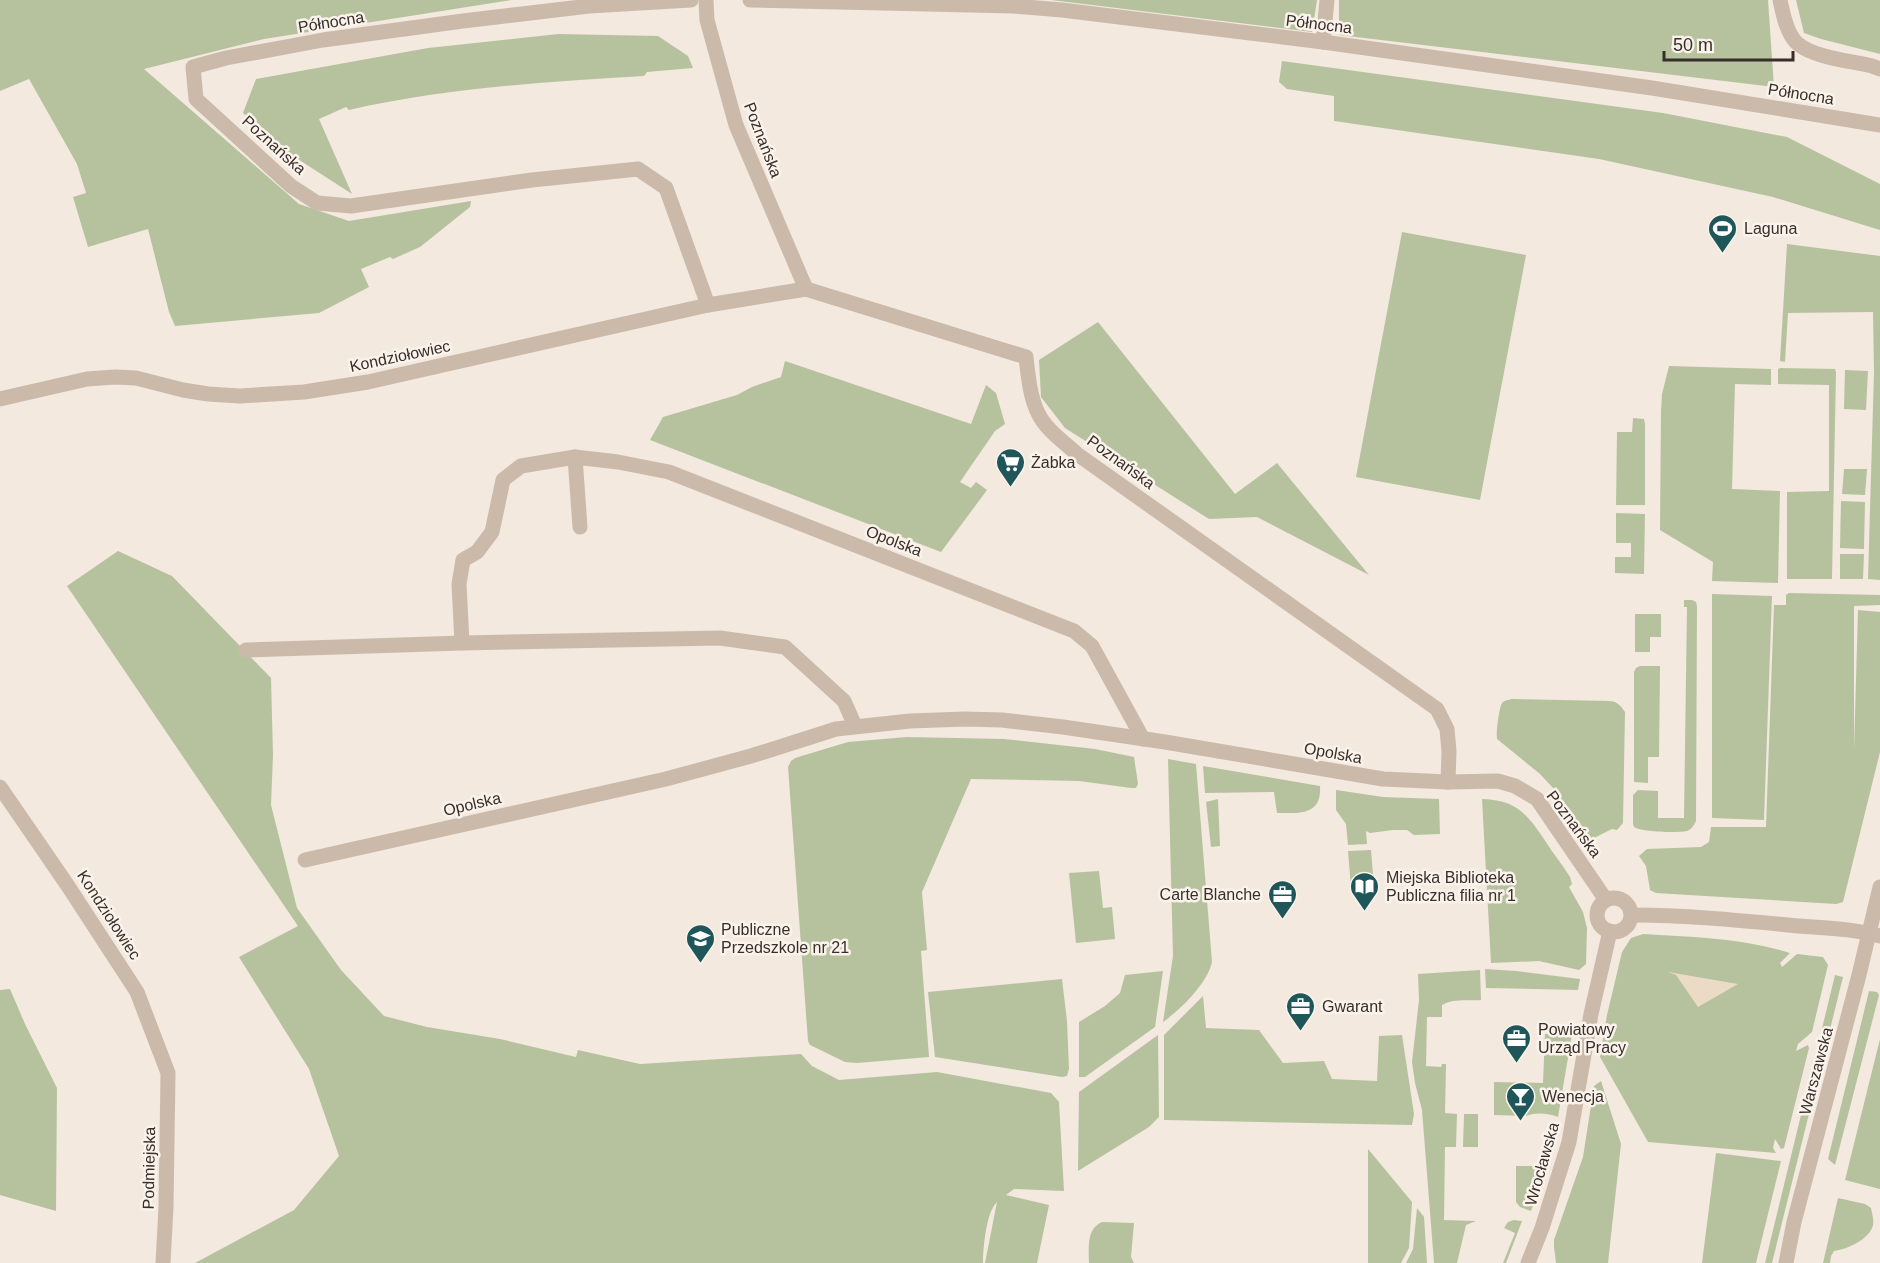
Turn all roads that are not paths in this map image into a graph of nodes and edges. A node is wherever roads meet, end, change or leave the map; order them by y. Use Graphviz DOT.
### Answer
graph roads {
  1 [pos="691,0"];
  2 [pos="706,0"];
  3 [pos="750,0"];
  4 [pos="1327,0"];
  5 [pos="1780,0"];
  6 [pos="1323,42"];
  7 [pos="193,67"];
  8 [pos="1880,69"];
  9 [pos="1858,122"];
  10 [pos="1880,125"];
  11 [pos="1880,134"];
  12 [pos="806,289"];
  13 [pos="708,304"];
  14 [pos="0,399"];
  15 [pos="575,457"];
  16 [pos="580,526"];
  17 [pos="462,643"];
  18 [pos="246,650"];
  19 [pos="855,726"];
  20 [pos="1143,739"];
  21 [pos="1448,782"];
  22 [pos="0,787"];
  23 [pos="305,860"];
  24 [pos="1880,887"];
  25 [pos="1606,900"];
  26 [pos="1632,915"];
  27 [pos="1610,932"];
  28 [pos="1875,935"];
  29 [pos="168,1073"];
  30 [pos="164,1263"];
  31 [pos="1528,1263"];
  32 [pos="1786,1263"];
  1 -- 7 [label="street, Północna"];
  2 -- 12 [label="street, Poznańska"];
  3 -- 6 [label="street, Północna"];
  4 -- 6 [label="street"];
  5 -- 8 [label="street"];
  6 -- 9 [label="street, Północna"];
  7 -- 13 [label="street, Poznańska"];
  9 -- 10 [label="street, Północna"];
  9 -- 11 [label="street"];
  12 -- 13 [label="street, Kondziołowiec"];
  12 -- 21 [label="street, Poznańska"];
  13 -- 14 [label="street, Kondziołowiec"];
  15 -- 16 [label="street"];
  15 -- 17 [label="street, Opolska"];
  15 -- 20 [label="street, Opolska"];
  17 -- 18 [label="street"];
  17 -- 19 [label="street"];
  19 -- 20 [label="street, Opolska"];
  19 -- 23 [label="street, Opolska"];
  20 -- 21 [label="street, Opolska"];
  21 -- 25 [label="street, Poznańska"];
  22 -- 29 [label="street, Kondziołowiec"];
  24 -- 28 [label="street, Warszawska"];
  25 -- 26 [label="street"];
  25 -- 27 [label="street"];
  26 -- 27 [label="street"];
  26 -- 28 [label="street"];
  27 -- 31 [label="street, Wrocławska"];
  28 -- 32 [label="street, Warszawska"];
  29 -- 30 [label="street, Podmiejska"];
}
